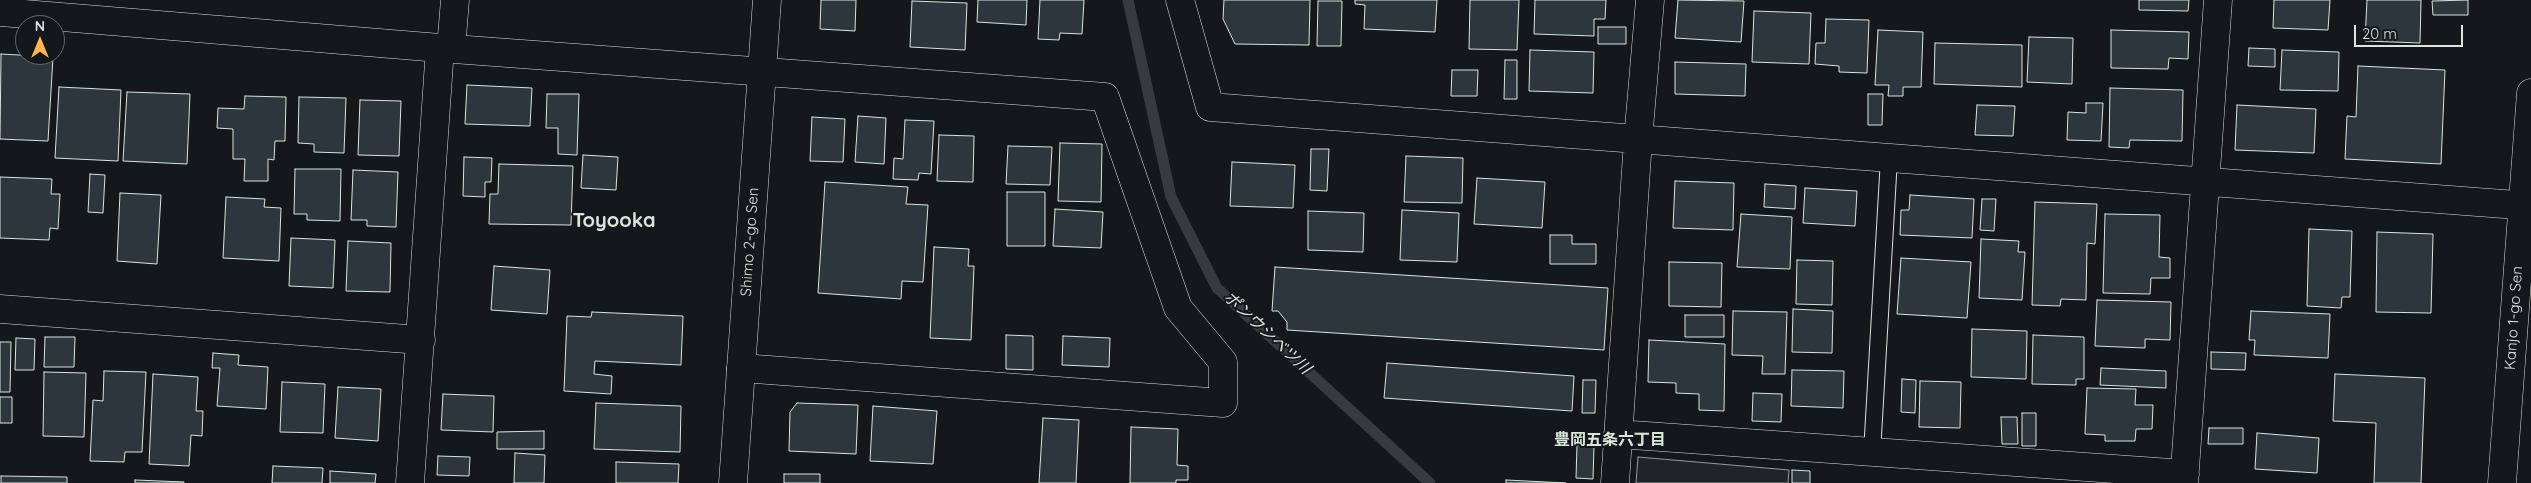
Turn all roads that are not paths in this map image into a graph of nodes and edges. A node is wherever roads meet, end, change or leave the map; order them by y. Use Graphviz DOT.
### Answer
graph roads {
  1 [pos="455,0"];
  2 [pos="766,0"];
  3 [pos="1180,0"];
  4 [pos="1650,0"];
  5 [pos="2218,0"];
  6 [pos="0,12"];
  7 [pos="446,48"];
  8 [pos="761,72"];
  9 [pos="2531,93"];
  10 [pos="1638,140"];
  11 [pos="1889,158"];
  12 [pos="2204,182"];
  13 [pos="2526,206"];
  14 [pos="0,309"];
  15 [pos="421,340"];
  16 [pos="742,368"];
  17 [pos="1618,434"];
  18 [pos="1872,453"];
  19 [pos="2184,479"];
  20 [pos="410,483"];
  21 [pos="733,483"];
  22 [pos="1615,483"];
  23 [pos="2502,483"];
  1 -- 7 [label="street"];
  2 -- 8 [label="street, Shimo 2-go Sen"];
  3 -- 10 [label="street"];
  4 -- 10 [label="street"];
  5 -- 12 [label="street"];
  6 -- 7 [label="street"];
  7 -- 8 [label="street"];
  7 -- 15 [label="street"];
  8 -- 16 [label="street, Shimo 2-go Sen"];
  8 -- 16 [label="street"];
  9 -- 13 [label="street, Kanjo 1-go Sen"];
  10 -- 11 [label="street"];
  10 -- 17 [label="street"];
  11 -- 12 [label="street"];
  11 -- 18 [label="lane"];
  12 -- 13 [label="street"];
  12 -- 19 [label="street"];
  13 -- 23 [label="street, Kanjo 1-go Sen"];
  14 -- 15 [label="street"];
  15 -- 20 [label="street"];
  16 -- 21 [label="street, Shimo 2-go Sen"];
  17 -- 18 [label="street"];
  17 -- 22 [label="street"];
  18 -- 19 [label="street"];
}
